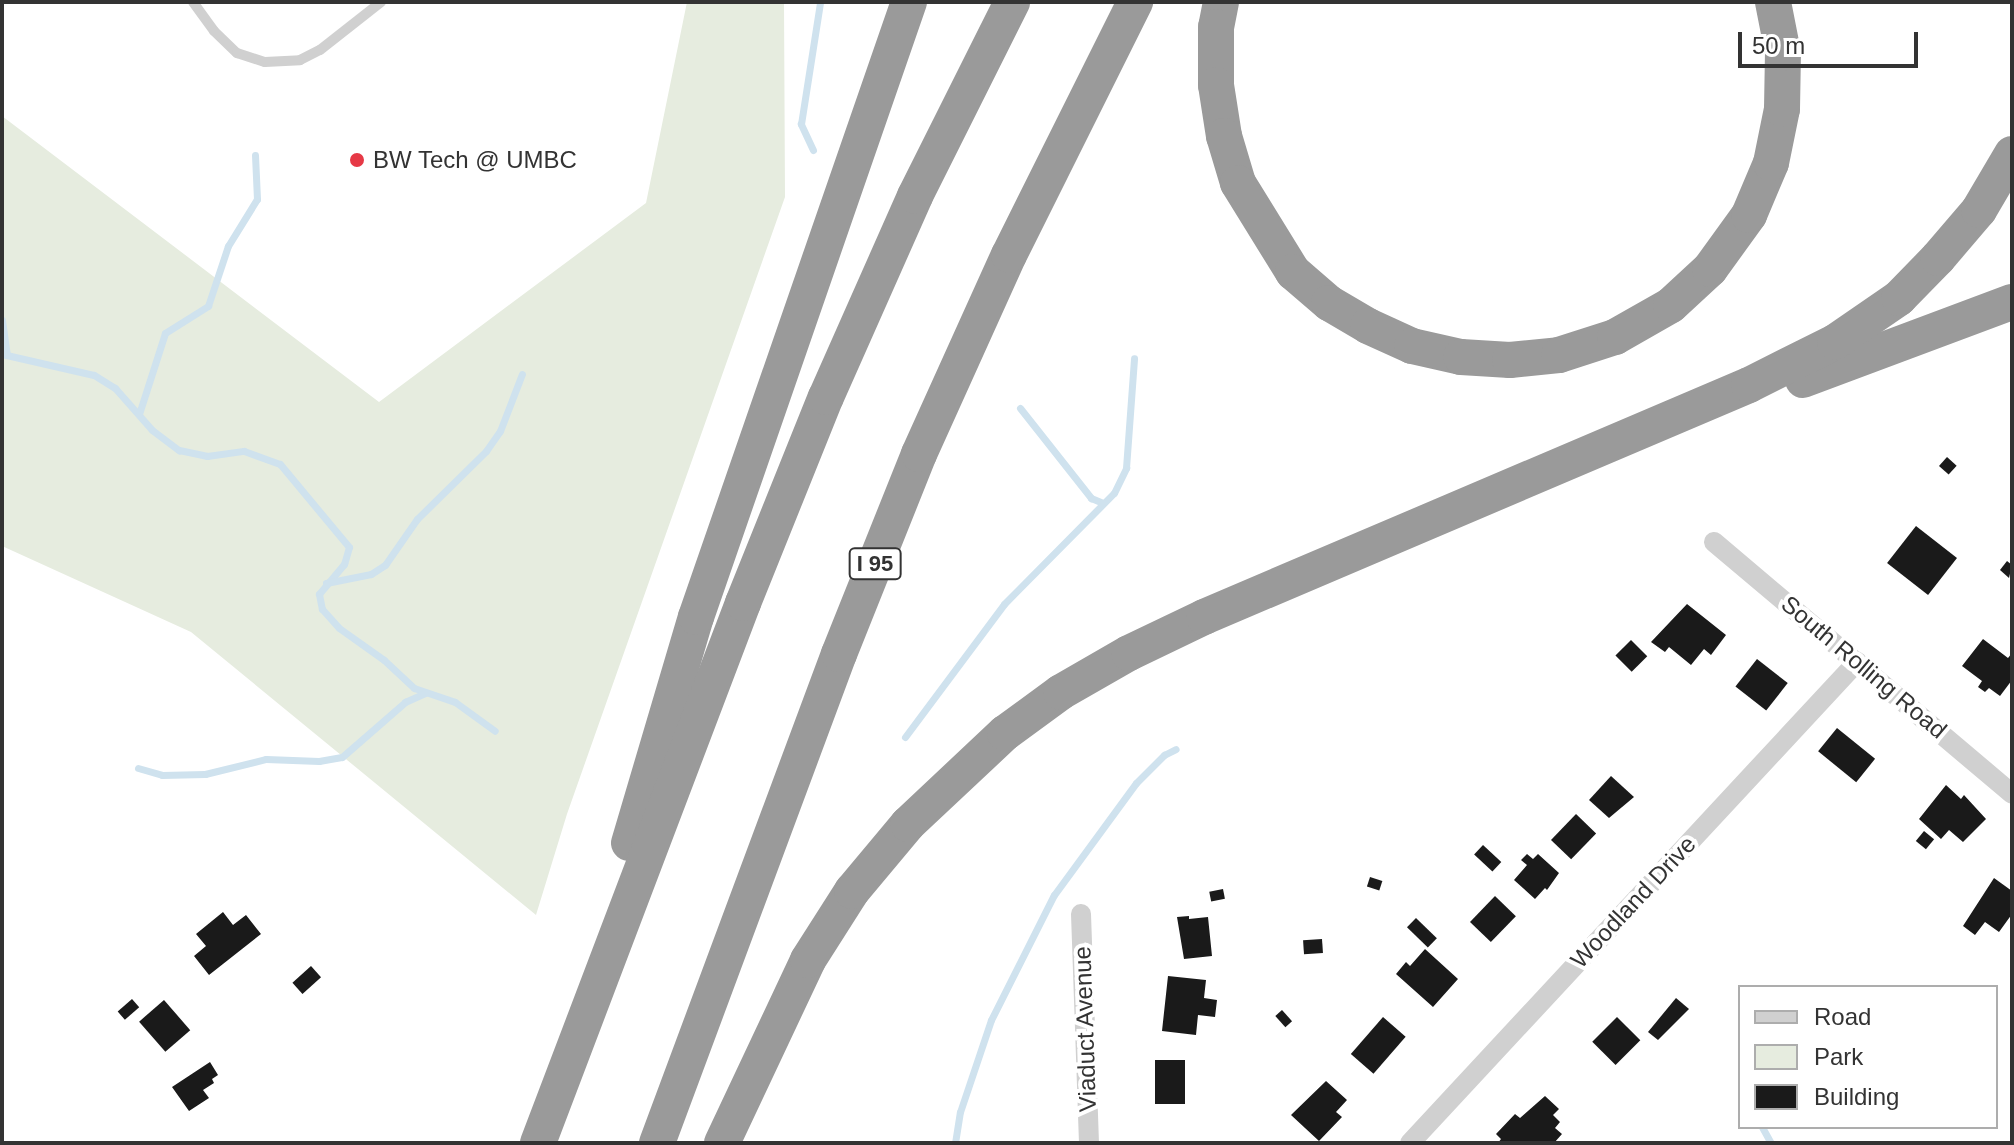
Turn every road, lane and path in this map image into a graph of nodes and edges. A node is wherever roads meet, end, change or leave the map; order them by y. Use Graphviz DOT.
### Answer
graph roads {
  1 [pos="193,2"];
  2 [pos="381,2"];
  3 [pos="909,2"];
  4 [pos="1012,2"];
  5 [pos="1135,2"];
  6 [pos="1221,2"];
  7 [pos="1773,2"];
  8 [pos="2012,154"];
  9 [pos="2012,302"];
  10 [pos="1520,484"];
  11 [pos="1714,542"];
  12 [pos="1857,662"];
  13 [pos="2010,786"];
  14 [pos="1081,914"];
  15 [pos="542,1132"];
  16 [pos="657,1143"];
  17 [pos="722,1143"];
  18 [pos="1089,1143"];
  19 [pos="1410,1143"];
  1 -- 2 [label="lane"];
  3 -- 15 [label="highway"];
  4 -- 15 [label="highway"];
  5 -- 16 [label="highway, I 95"];
  6 -- 7 [label="highway"];
  8 -- 10 [label="highway"];
  9 -- 10 [label="highway"];
  10 -- 17 [label="highway"];
  11 -- 12 [label="street, South Rolling Road"];
  12 -- 13 [label="street, South Rolling Road"];
  12 -- 19 [label="street, Woodland Drive"];
  14 -- 18 [label="street, Viaduct Avenue"];
}
